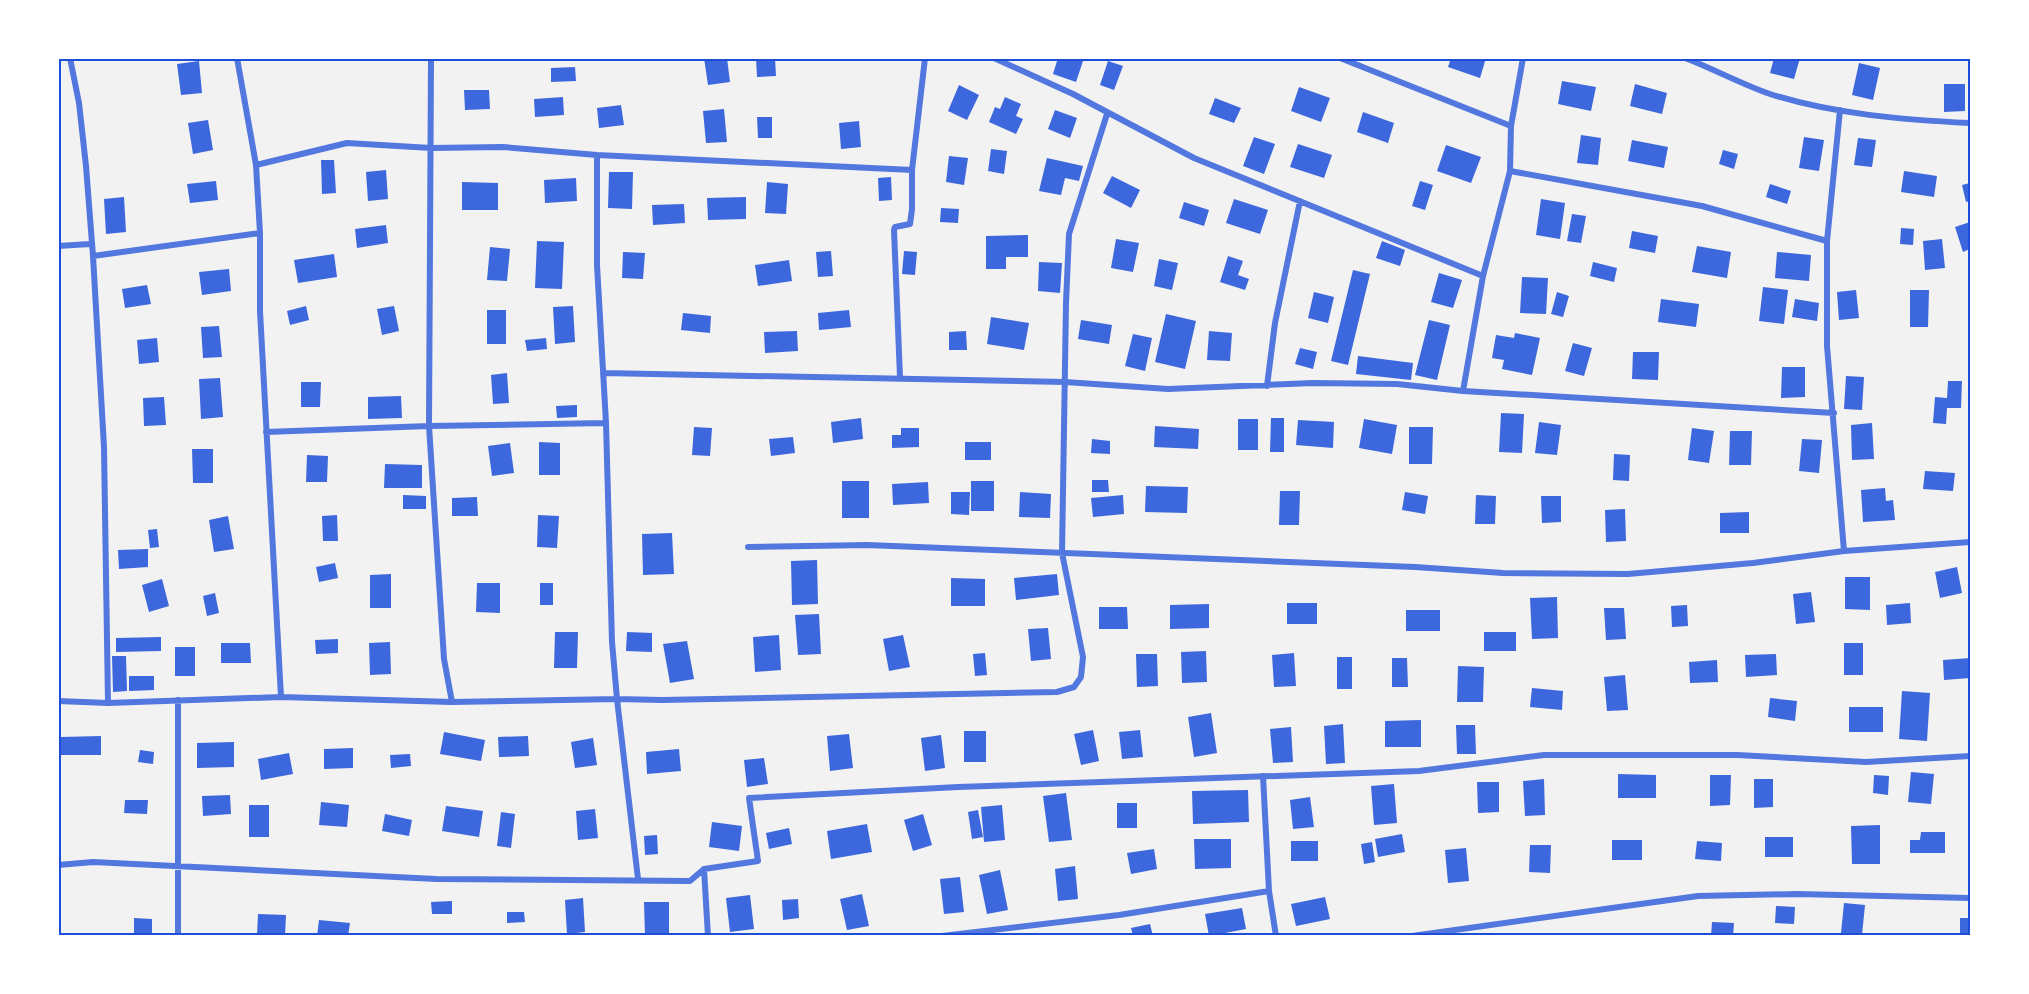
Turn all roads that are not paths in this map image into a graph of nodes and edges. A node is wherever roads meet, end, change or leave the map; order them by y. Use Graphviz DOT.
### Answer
graph roads {
  1 [pos="70,58"];
  2 [pos="237,58"];
  3 [pos="431,58"];
  4 [pos="925,58"];
  5 [pos="994,58"];
  6 [pos="1340,58"];
  7 [pos="1523,58"];
  8 [pos="1684,58"];
  9 [pos="1840,110"];
  10 [pos="1107,114"];
  11 [pos="1971,123"];
  12 [pos="1511,126"];
  13 [pos="431,148"];
  14 [pos="597,155"];
  15 [pos="256,165"];
  16 [pos="912,170"];
  17 [pos="1510,171"];
  18 [pos="1300,201"];
  19 [pos="260,232"];
  20 [pos="1827,241"];
  21 [pos="90,244"];
  22 [pos="58,246"];
  23 [pos="93,256"];
  24 [pos="1483,276"];
  25 [pos="603,373"];
  26 [pos="900,378"];
  27 [pos="1065,382"];
  28 [pos="1267,386"];
  29 [pos="1463,391"];
  30 [pos="1834,414"];
  31 [pos="606,423"];
  32 [pos="429,426"];
  33 [pos="266,432"];
  34 [pos="1971,542"];
  35 [pos="748,547"];
  36 [pos="1844,551"];
  37 [pos="1062,553"];
  38 [pos="281,697"];
  39 [pos="617,699"];
  40 [pos="178,700"];
  41 [pos="58,701"];
  42 [pos="452,702"];
  43 [pos="108,703"];
  44 [pos="1971,756"];
  45 [pos="1263,776"];
  46 [pos="58,865"];
  47 [pos="177,868"];
  48 [pos="704,869"];
  49 [pos="638,879"];
  50 [pos="1269,891"];
  51 [pos="1971,898"];
  52 [pos="178,936"];
  53 [pos="708,936"];
  54 [pos="942,936"];
  55 [pos="1275,936"];
  56 [pos="1412,936"];
  1 -- 21 [label="street"];
  2 -- 15 [label="street"];
  3 -- 13 [label="street"];
  4 -- 16 [label="street"];
  5 -- 10 [label="street"];
  6 -- 12 [label="street"];
  7 -- 12 [label="street"];
  8 -- 9 [label="street"];
  9 -- 11 [label="street"];
  9 -- 20 [label="street"];
  10 -- 18 [label="street"];
  10 -- 27 [label="street"];
  12 -- 17 [label="street"];
  13 -- 14 [label="street"];
  13 -- 15 [label="street"];
  13 -- 32 [label="street"];
  14 -- 16 [label="street"];
  14 -- 25 [label="street"];
  15 -- 19 [label="street"];
  16 -- 26 [label="street"];
  17 -- 20 [label="street"];
  17 -- 24 [label="street"];
  18 -- 24 [label="street"];
  18 -- 28 [label="street"];
  19 -- 23 [label="street"];
  19 -- 33 [label="street"];
  20 -- 30 [label="street"];
  21 -- 22 [label="street"];
  21 -- 23 [label="street"];
  23 -- 43 [label="street"];
  24 -- 29 [label="street"];
  25 -- 26 [label="street"];
  25 -- 31 [label="street"];
  26 -- 27 [label="street"];
  27 -- 28 [label="street"];
  27 -- 37 [label="street"];
  28 -- 29 [label="street"];
  29 -- 30 [label="street"];
  30 -- 36 [label="street"];
  31 -- 32 [label="street"];
  31 -- 39 [label="street"];
  32 -- 33 [label="street"];
  32 -- 42 [label="street"];
  33 -- 38 [label="street"];
  34 -- 36 [label="street"];
  35 -- 37 [label="street"];
  36 -- 37 [label="street"];
  37 -- 39 [label="street"];
  38 -- 40 [label="street"];
  38 -- 42 [label="street"];
  39 -- 42 [label="street"];
  39 -- 49 [label="street"];
  40 -- 43 [label="street"];
  40 -- 47 [label="street"];
  41 -- 43 [label="street"];
  44 -- 45 [label="street"];
  45 -- 48 [label="street"];
  45 -- 50 [label="street"];
  46 -- 47 [label="street"];
  47 -- 49 [label="street"];
  47 -- 52 [label="street"];
  48 -- 49 [label="street"];
  48 -- 53 [label="street"];
  50 -- 54 [label="street"];
  50 -- 55 [label="street"];
  51 -- 56 [label="street"];
}
